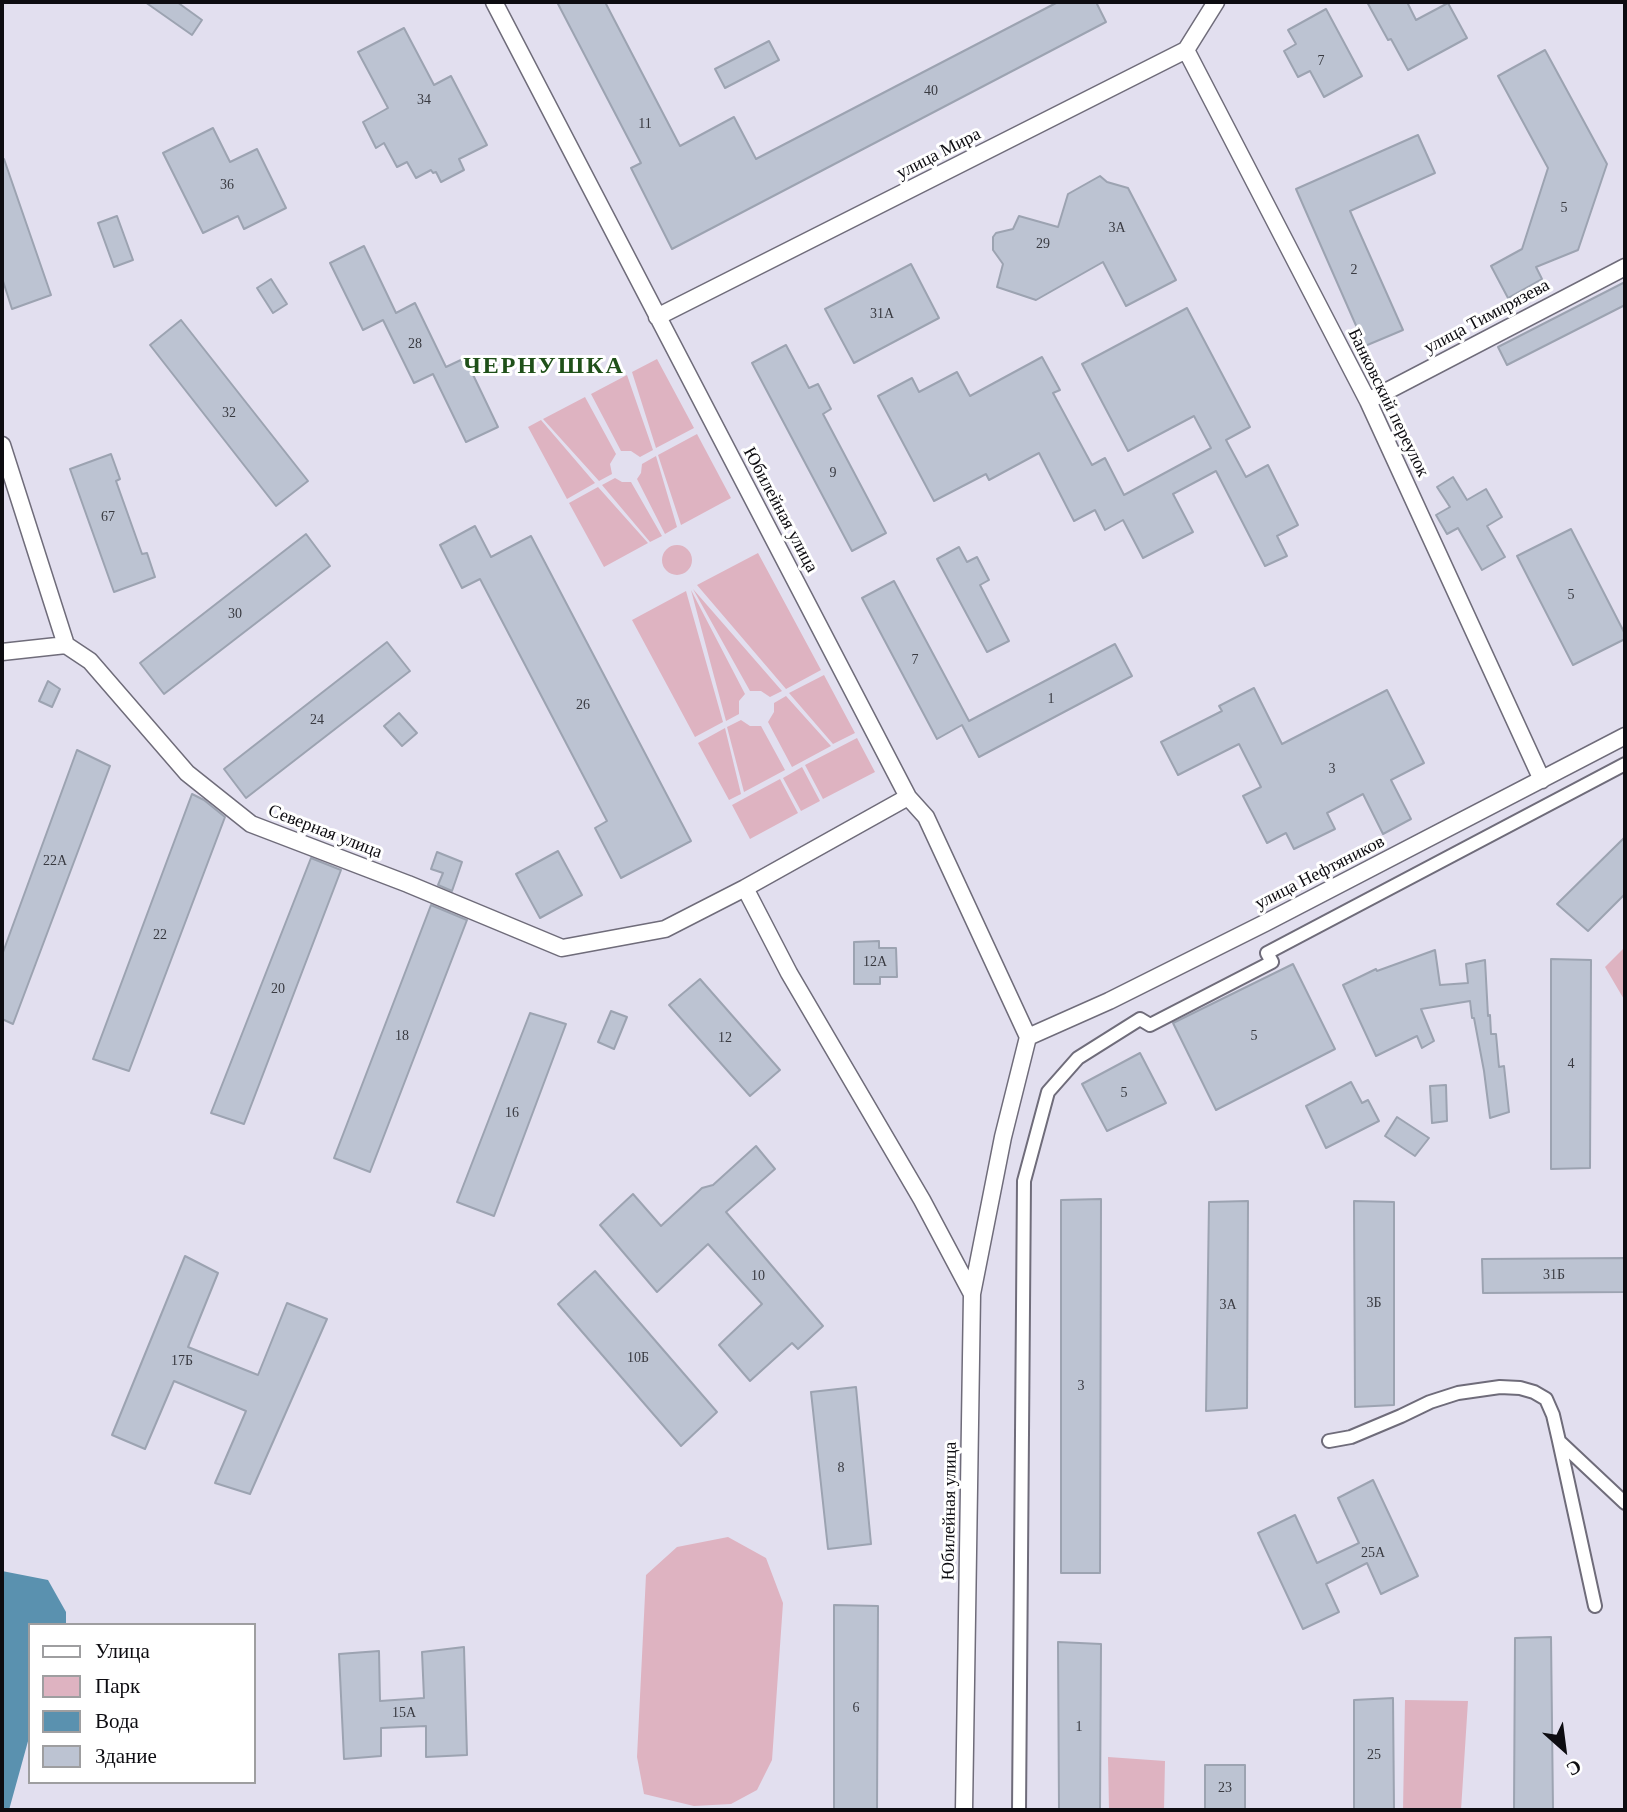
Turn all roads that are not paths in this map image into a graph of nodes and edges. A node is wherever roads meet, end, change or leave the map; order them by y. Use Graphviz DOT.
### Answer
graph roads {
  1 [pos="494,2"];
  2 [pos="1216,2"];
  3 [pos="1186,50"];
  4 [pos="1625,267"];
  5 [pos="657,317"];
  6 [pos="1368,401"];
  7 [pos="2,445"];
  8 [pos="66,646"];
  9 [pos="2,653"];
  10 [pos="1625,736"];
  11 [pos="1625,764"];
  12 [pos="1542,780"];
  13 [pos="908,797"];
  14 [pos="745,888"];
  15 [pos="1028,1037"];
  16 [pos="972,1294"];
  17 [pos="1329,1441"];
  18 [pos="1559,1441"];
  19 [pos="1625,1503"];
  20 [pos="1595,1606"];
  21 [pos="964,1810"];
  22 [pos="1019,1810"];
  1 -- 5 [label="street, Юбилейная улица"];
  2 -- 3 [label="street"];
  3 -- 5 [label="street, улица Мира"];
  3 -- 6 [label="street, Банковский переулок"];
  4 -- 6 [label="street, улица Тимирязева"];
  5 -- 13 [label="street, Юбилейная улица"];
  6 -- 12 [label="street, Банковский переулок"];
  7 -- 8 [label="street"];
  8 -- 9 [label="street"];
  8 -- 14 [label="street, Северная улица"];
  10 -- 12 [label="street, улица Нефтяников"];
  11 -- 22 [label="street"];
  12 -- 15 [label="street, улица Нефтяников"];
  13 -- 14 [label="street, Северная улица"];
  13 -- 15 [label="street, Юбилейная улица"];
  14 -- 16 [label="street"];
  15 -- 16 [label="street, Юбилейная улица"];
  16 -- 21 [label="street, Юбилейная улица"];
  17 -- 18 [label="street"];
  18 -- 19 [label="street"];
  18 -- 20 [label="street"];
}
